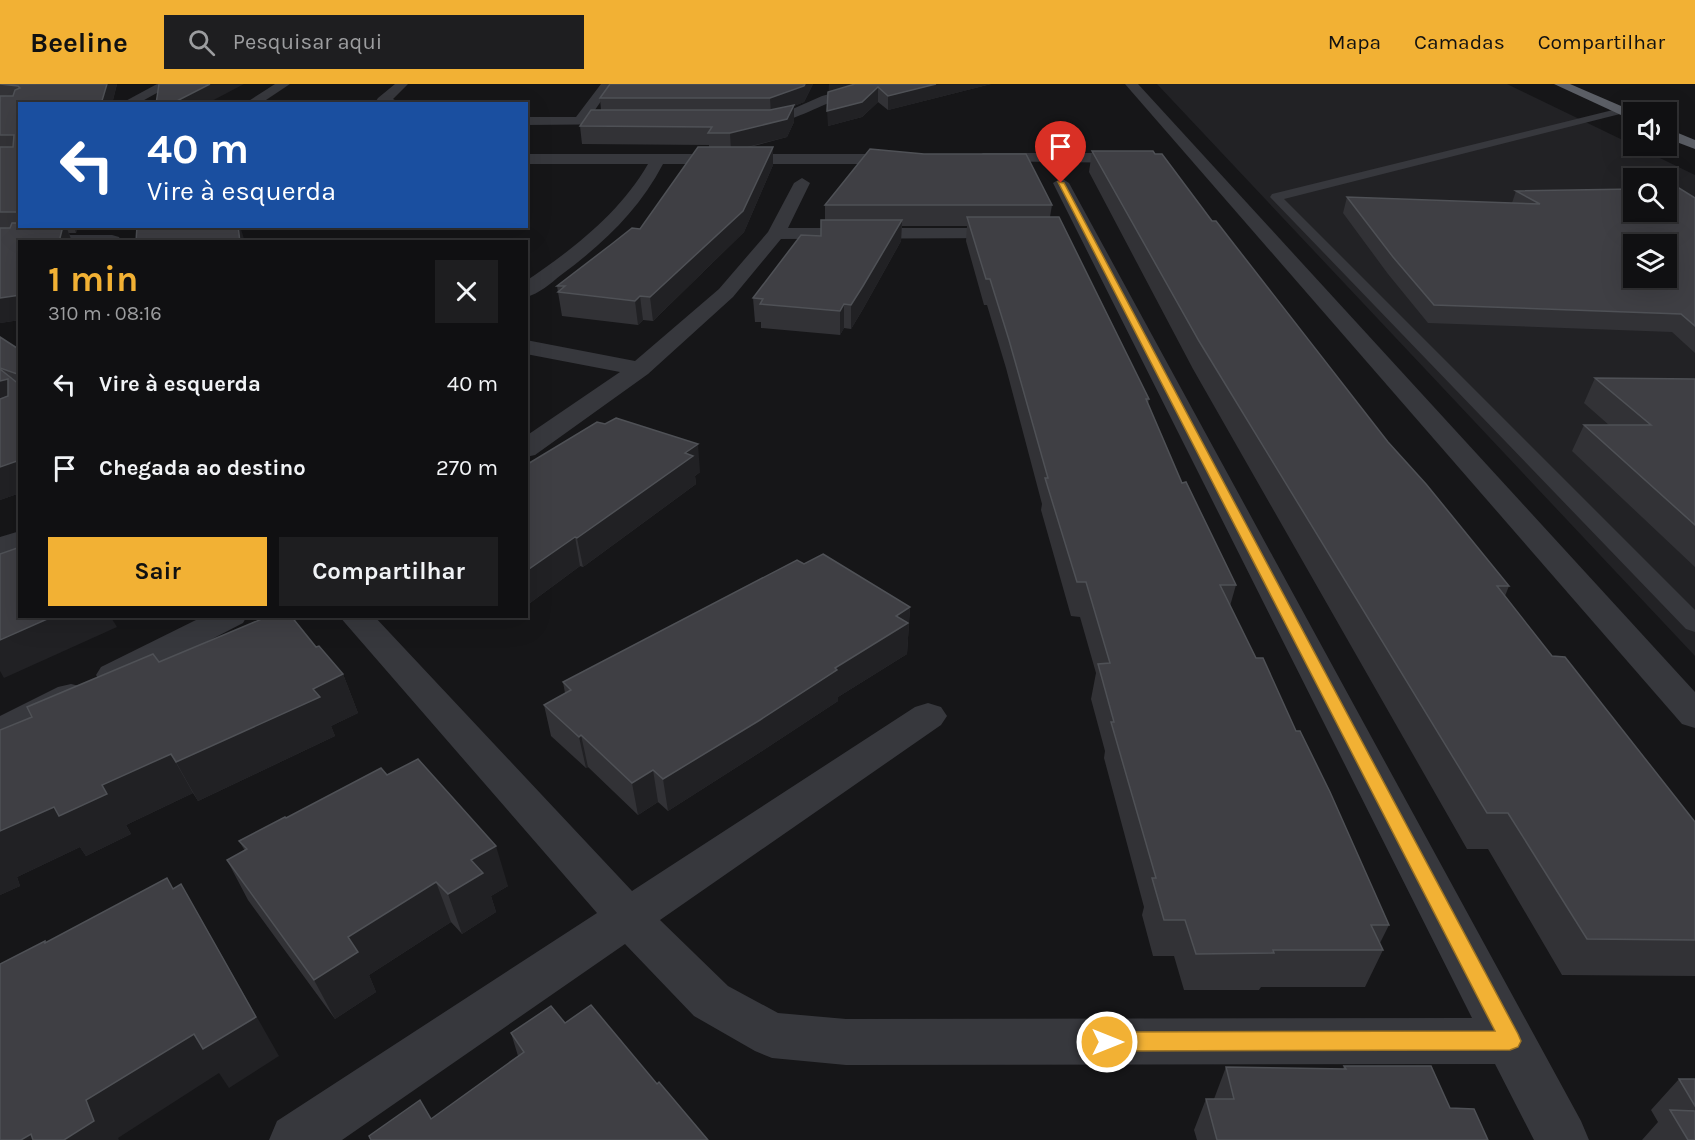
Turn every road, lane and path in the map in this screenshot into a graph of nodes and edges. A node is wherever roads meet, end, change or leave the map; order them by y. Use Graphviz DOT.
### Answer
graph roads {
  1 [pos="167,84"];
  2 [pos="284,84"];
  3 [pos="402,84"];
  4 [pos="607,84"];
  5 [pos="879,84"];
  6 [pos="1131,84"];
  7 [pos="1560,84"];
  8 [pos="130,102"];
  9 [pos="253,102"];
  10 [pos="390,102"];
  11 [pos="1623,112"];
  12 [pos="1623,115"];
  13 [pos="528,121"];
  14 [pos="580,121"];
  15 [pos="648,121"];
  16 [pos="739,121"];
  17 [pos="1677,137"];
  18 [pos="1695,145"];
  19 [pos="963,158"];
  20 [pos="1153,158"];
  21 [pos="528,159"];
  22 [pos="658,159"];
  23 [pos="927,159"];
  24 [pos="802,183"];
  25 [pos="1061,183"];
  26 [pos="1027,233"];
  27 [pos="776,234"];
  28 [pos="0,241"];
  29 [pos="18,241"];
  30 [pos="528,289"];
  31 [pos="528,347"];
  32 [pos="640,369"];
  33 [pos="528,448"];
  34 [pos="18,541"];
  35 [pos="0,548"];
  36 [pos="227,618"];
  37 [pos="357,618"];
  38 [pos="1695,624"];
  39 [pos="1695,715"];
  40 [pos="928,716"];
  41 [pos="0,732"];
  42 [pos="628,917"];
  43 [pos="1510,1041"];
  44 [pos="296,1140"];
  45 [pos="1562,1140"];
  1 -- 8 [label="street"];
  2 -- 9 [label="street"];
  3 -- 10 [label="street"];
  4 -- 14 [label="street"];
  5 -- 16 [label="street"];
  6 -- 39 [label="street"];
  7 -- 11 [label="highway"];
  12 -- 38 [label="lane"];
  13 -- 14 [label="street"];
  14 -- 15 [label="street"];
  17 -- 18 [label="highway"];
  19 -- 20 [label="street"];
  21 -- 22 [label="street"];
  22 -- 23 [label="street"];
  22 -- 30 [label="street"];
  24 -- 27 [label="street"];
  25 -- 43 [label="street"];
  26 -- 27 [label="street"];
  27 -- 32 [label="street"];
  28 -- 29 [label="street"];
  31 -- 32 [label="street"];
  32 -- 33 [label="street"];
  34 -- 35 [label="street"];
  36 -- 41 [label="street"];
  37 -- 42 [label="street"];
  40 -- 42 [label="street"];
  42 -- 43 [label="street"];
  42 -- 44 [label="street"];
  43 -- 45 [label="street"];
}
